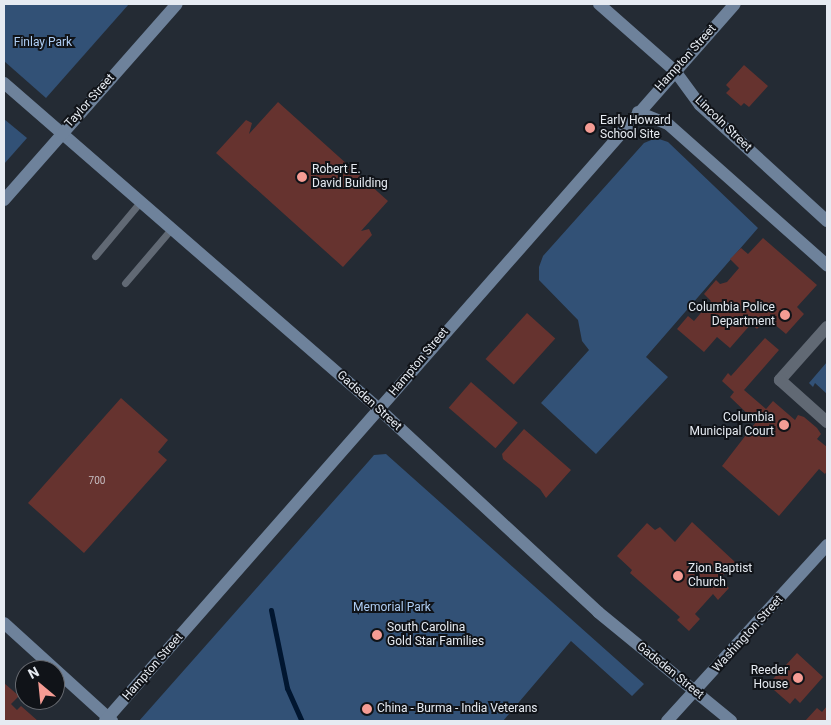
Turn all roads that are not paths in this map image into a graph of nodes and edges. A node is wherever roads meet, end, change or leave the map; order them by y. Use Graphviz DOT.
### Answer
graph roads {
  1 [pos="177,4"];
  2 [pos="599,4"];
  3 [pos="734,4"];
  4 [pos="675,71"];
  5 [pos="4,82"];
  6 [pos="638,112"];
  7 [pos="62,132"];
  8 [pos="4,200"];
  9 [pos="142,201"];
  10 [pos="827,221"];
  11 [pos="172,228"];
  12 [pos="95,256"];
  13 [pos="827,264"];
  14 [pos="125,283"];
  15 [pos="827,327"];
  16 [pos="379,409"];
  17 [pos="827,422"];
  18 [pos="827,545"];
  19 [pos="4,623"];
  20 [pos="696,691"];
  21 [pos="108,720"];
  22 [pos="667,721"];
  23 [pos="731,721"];
  1 -- 7 [label="street, Taylor Street"];
  2 -- 4 [label="street, Lincoln Street"];
  3 -- 4 [label="street, Hampton Street"];
  4 -- 6 [label="street, Hampton Street"];
  4 -- 10 [label="street, Lincoln Street"];
  5 -- 7 [label="street, Gadsden Street"];
  6 -- 13 [label="street"];
  6 -- 16 [label="street, Hampton Street"];
  7 -- 8 [label="street, Taylor Street"];
  7 -- 9 [label="street, Gadsden Street"];
  9 -- 11 [label="street, Gadsden Street"];
  9 -- 12 [label="lane"];
  11 -- 14 [label="lane"];
  11 -- 16 [label="street, Gadsden Street"];
  15 -- 17 [label="street"];
  16 -- 20 [label="street, Gadsden Street"];
  16 -- 21 [label="street, Hampton Street"];
  18 -- 20 [label="street, Washington Street"];
  19 -- 21 [label="street"];
  20 -- 22 [label="street, Washington Street"];
  20 -- 23 [label="street, Gadsden Street"];
}
